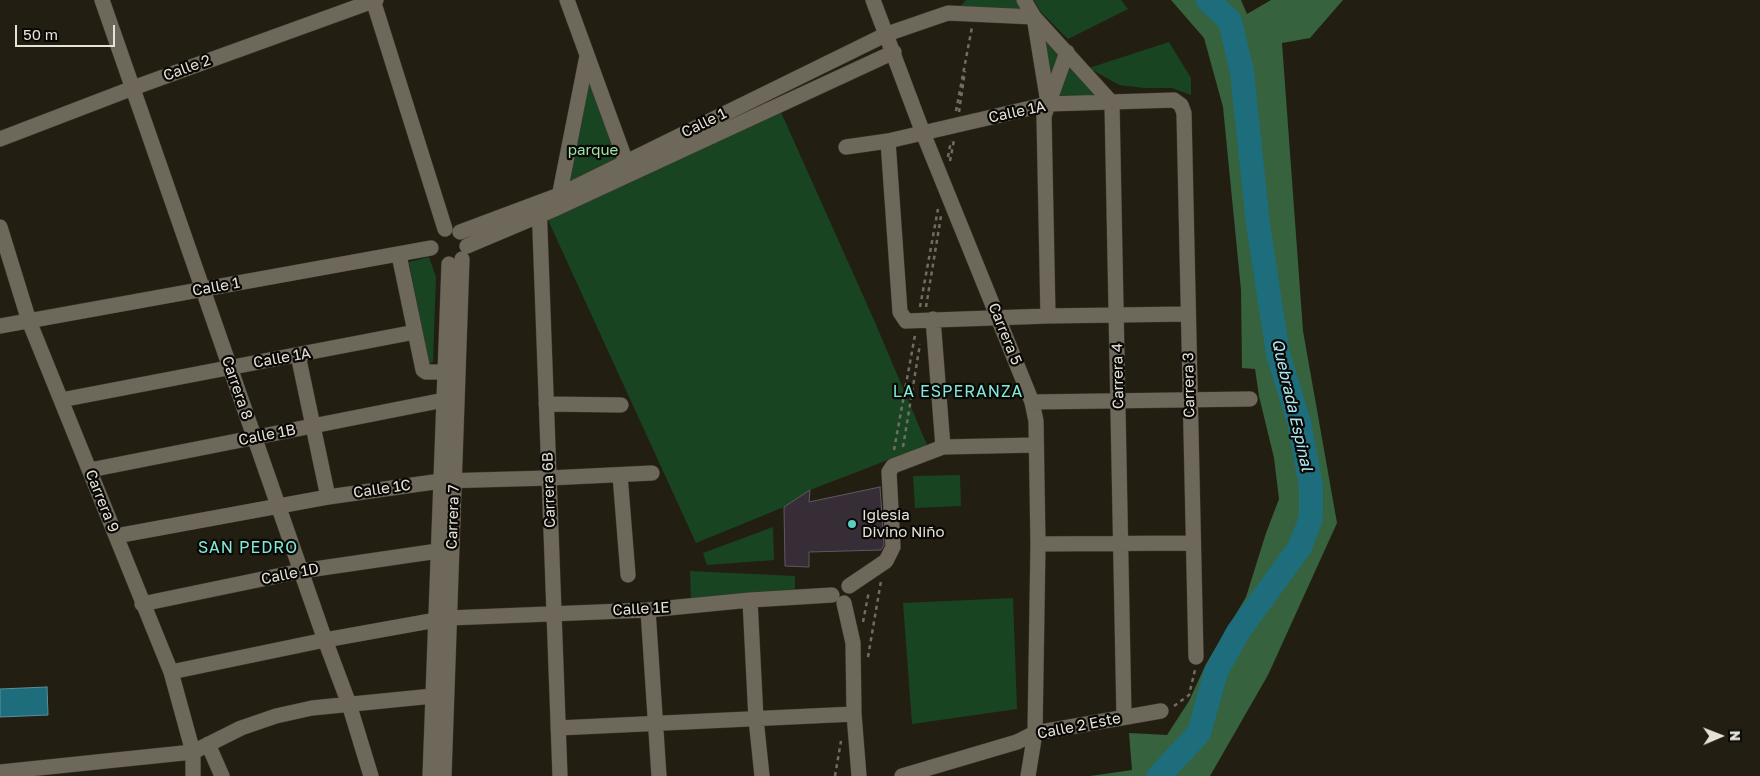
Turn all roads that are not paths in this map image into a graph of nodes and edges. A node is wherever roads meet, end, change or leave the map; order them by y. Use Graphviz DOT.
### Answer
graph roads {
  1 [pos="102,0"];
  2 [pos="374,0"];
  3 [pos="567,0"];
  4 [pos="873,0"];
  5 [pos="958,0"];
  6 [pos="1024,0"];
  7 [pos="948,13"];
  8 [pos="1034,17"];
  9 [pos="887,34"];
  10 [pos="894,52"];
  11 [pos="1067,52"];
  12 [pos="587,56"];
  13 [pos="133,88"];
  14 [pos="1112,103"];
  15 [pos="1048,104"];
  16 [pos="1184,113"];
  17 [pos="923,133"];
  18 [pos="0,139"];
  19 [pos="888,141"];
  20 [pos="846,147"];
  21 [pos="628,168"];
  22 [pos="558,202"];
  23 [pos="539,210"];
  24 [pos="0,227"];
  25 [pos="453,231"];
  26 [pos="431,248"];
  27 [pos="399,255"];
  28 [pos="459,256"];
  29 [pos="203,289"];
  30 [pos="1188,314"];
  31 [pos="1116,315"];
  32 [pos="1048,316"];
  33 [pos="921,317"];
  34 [pos="999,318"];
  35 [pos="30,320"];
  36 [pos="0,326"];
  37 [pos="415,332"];
  38 [pos="298,355"];
  39 [pos="230,367"];
  40 [pos="445,372"];
  41 [pos="1250,399"];
  42 [pos="61,400"];
  43 [pos="444,400"];
  44 [pos="1190,400"];
  45 [pos="1118,401"];
  46 [pos="1032,402"];
  47 [pos="546,404"];
  48 [pos="621,404"];
  49 [pos="313,426"];
  50 [pos="254,438"];
  51 [pos="1036,445"];
  52 [pos="943,447"];
  53 [pos="90,470"];
  54 [pos="652,473"];
  55 [pos="620,475"];
  56 [pos="549,478"];
  57 [pos="448,480"];
  58 [pos="328,497"];
  59 [pos="278,506"];
  60 [pos="116,536"];
  61 [pos="1193,543"];
  62 [pos="1038,544"];
  63 [pos="1121,544"];
  64 [pos="438,551"];
  65 [pos="301,571"];
  66 [pos="628,575"];
  67 [pos="838,599"];
  68 [pos="750,600"];
  69 [pos="142,604"];
  70 [pos="648,610"];
  71 [pos="554,613"];
  72 [pos="442,619"];
  73 [pos="324,640"];
  74 [pos="1196,656"];
  75 [pos="171,672"];
  76 [pos="433,696"];
  77 [pos="349,704"];
  78 [pos="1161,711"];
  79 [pos="854,714"];
  80 [pos="1124,718"];
  81 [pos="756,719"];
  82 [pos="656,724"];
  83 [pos="558,728"];
  84 [pos="1035,733"];
  85 [pos="208,744"];
  86 [pos="194,752"];
  87 [pos="0,772"];
  88 [pos="49,772"];
  89 [pos="193,776"];
  90 [pos="222,776"];
  91 [pos="371,776"];
  92 [pos="430,776"];
  93 [pos="444,776"];
  94 [pos="560,776"];
  95 [pos="659,776"];
  96 [pos="762,776"];
  97 [pos="859,776"];
  98 [pos="902,776"];
  99 [pos="1028,776"];
  1 -- 13 [label="street, Carrera 8"];
  2 -- 13 [label="street, Calle 2"];
  2 -- 25 [label="street"];
  3 -- 12 [label="street"];
  4 -- 9 [label="street, Carrera 5"];
  5 -- 7 [label="street"];
  6 -- 8 [label="street"];
  7 -- 8 [label="street, Calle 1"];
  7 -- 9 [label="street, Calle 1"];
  8 -- 11 [label="street"];
  8 -- 15 [label="street"];
  9 -- 10 [label="street, Carrera 5"];
  9 -- 21 [label="street, Calle 1"];
  10 -- 17 [label="street, Carrera 5"];
  10 -- 21 [label="street, Calle 1"];
  11 -- 14 [label="street"];
  11 -- 15 [label="street"];
  12 -- 21 [label="street"];
  12 -- 22 [label="street"];
  13 -- 18 [label="street, Calle 2"];
  13 -- 29 [label="street, Carrera 8"];
  14 -- 15 [label="street, Calle 1A"];
  14 -- 16 [label="street, Calle 1A"];
  14 -- 31 [label="street, Carrera 4"];
  15 -- 17 [label="street, Calle 1A"];
  15 -- 32 [label="street"];
  16 -- 30 [label="street, Carrera 3"];
  17 -- 19 [label="street, Calle 1A"];
  17 -- 34 [label="street, Carrera 5"];
  19 -- 20 [label="street, Calle 1A"];
  19 -- 33 [label="street"];
  21 -- 22 [label="street, Calle 1"];
  22 -- 23 [label="street, Calle 1"];
  23 -- 25 [label="street, Calle 1"];
  23 -- 28 [label="street, Calle 1"];
  23 -- 47 [label="street, Carrera 6B"];
  24 -- 35 [label="street, Carrera 9"];
  25 -- 26 [label="street"];
  25 -- 28 [label="street"];
  26 -- 27 [label="street, Calle 1"];
  26 -- 28 [label="street"];
  27 -- 29 [label="street, Calle 1"];
  27 -- 37 [label="street"];
  28 -- 40 [label="street, Carrera 7"];
  28 -- 57 [label="street, Carrera 7"];
  29 -- 35 [label="street, Calle 1"];
  29 -- 39 [label="street, Carrera 8"];
  30 -- 31 [label="street"];
  30 -- 44 [label="street, Carrera 3"];
  31 -- 32 [label="street"];
  31 -- 45 [label="street, Carrera 4"];
  32 -- 34 [label="street"];
  33 -- 34 [label="street"];
  33 -- 52 [label="street"];
  34 -- 46 [label="street, Carrera 5"];
  35 -- 36 [label="street, Calle 1"];
  35 -- 42 [label="street, Carrera 9"];
  37 -- 38 [label="street, Calle 1A"];
  37 -- 40 [label="street"];
  38 -- 39 [label="street, Calle 1A"];
  38 -- 49 [label="street"];
  39 -- 42 [label="street, Calle 1A"];
  39 -- 50 [label="street, Carrera 8"];
  40 -- 43 [label="street, Carrera 7"];
  41 -- 44 [label="street"];
  42 -- 53 [label="street, Carrera 9"];
  43 -- 49 [label="street, Calle 1B"];
  43 -- 57 [label="street, Carrera 7"];
  44 -- 45 [label="street"];
  44 -- 61 [label="street, Carrera 3"];
  45 -- 46 [label="street"];
  45 -- 63 [label="street, Carrera 4"];
  46 -- 51 [label="street, Carrera 5"];
  47 -- 48 [label="street"];
  47 -- 56 [label="street, Carrera 6B"];
  49 -- 50 [label="street, Calle 1B"];
  49 -- 58 [label="street"];
  50 -- 53 [label="street, Calle 1B"];
  50 -- 59 [label="street, Carrera 8"];
  51 -- 52 [label="street"];
  51 -- 62 [label="street, Carrera 5"];
  52 -- 67 [label="street"];
  53 -- 60 [label="street, Carrera 9"];
  54 -- 55 [label="street, Calle 1C"];
  55 -- 56 [label="street, Calle 1C"];
  55 -- 66 [label="street"];
  56 -- 57 [label="street, Calle 1C"];
  56 -- 71 [label="street, Carrera 6B"];
  57 -- 58 [label="street, Calle 1C"];
  57 -- 64 [label="street, Carrera 7"];
  57 -- 72 [label="street, Carrera 7"];
  58 -- 59 [label="street, Calle 1C"];
  59 -- 60 [label="street, Calle 1C"];
  59 -- 65 [label="street, Carrera 8"];
  60 -- 69 [label="street, Carrera 9"];
  61 -- 63 [label="street"];
  61 -- 74 [label="street, Carrera 3"];
  62 -- 63 [label="street"];
  62 -- 84 [label="street, Carrera 5"];
  63 -- 80 [label="street, Carrera 4"];
  64 -- 65 [label="street, Calle 1D"];
  64 -- 72 [label="street, Carrera 7"];
  65 -- 69 [label="street, Calle 1D"];
  65 -- 73 [label="street, Carrera 8"];
  67 -- 68 [label="street, Calle 1E"];
  67 -- 79 [label="street"];
  68 -- 70 [label="street, Calle 1E"];
  68 -- 81 [label="street"];
  69 -- 75 [label="street, Carrera 9"];
  70 -- 71 [label="street, Calle 1E"];
  70 -- 82 [label="street"];
  71 -- 72 [label="street, Calle 1E"];
  71 -- 83 [label="street, Carrera 6B"];
  72 -- 73 [label="street, Calle 1E"];
  72 -- 76 [label="street, Carrera 7"];
  72 -- 93 [label="street, Carrera 7"];
  73 -- 75 [label="street, Calle 1E"];
  73 -- 77 [label="street, Carrera 8"];
  75 -- 86 [label="street, Carrera 9"];
  76 -- 77 [label="street"];
  76 -- 92 [label="street, Carrera 7"];
  77 -- 85 [label="street"];
  77 -- 91 [label="street, Carrera 8"];
  78 -- 80 [label="street, Calle 2 Este"];
  79 -- 81 [label="street"];
  79 -- 97 [label="street"];
  80 -- 84 [label="street, Calle 2 Este"];
  81 -- 82 [label="street"];
  81 -- 96 [label="street"];
  82 -- 83 [label="street"];
  82 -- 95 [label="street"];
  83 -- 94 [label="street, Carrera 6B"];
  84 -- 98 [label="street, Calle 2 Este"];
  84 -- 99 [label="street, Carrera 5"];
  85 -- 86 [label="street"];
  85 -- 90 [label="street"];
  86 -- 88 [label="street"];
  86 -- 89 [label="street, Carrera 9"];
  87 -- 88 [label="street"];
}
